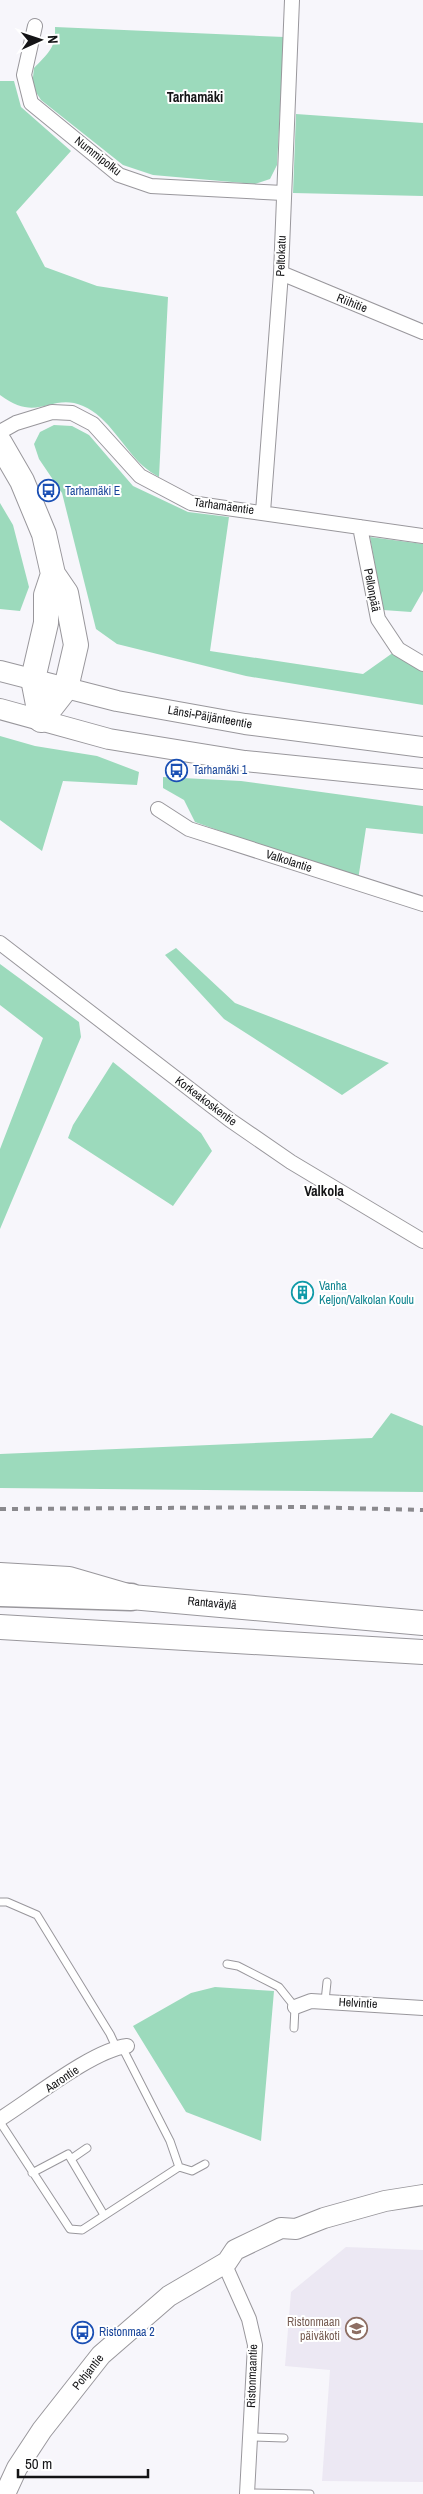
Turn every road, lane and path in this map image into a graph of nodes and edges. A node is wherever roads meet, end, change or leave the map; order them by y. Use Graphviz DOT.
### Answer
graph roads {
  1 [pos="292,0"];
  2 [pos="35,26"];
  3 [pos="283,194"];
  4 [pos="281,273"];
  5 [pos="423,332"];
  6 [pos="0,432"];
  7 [pos="0,443"];
  8 [pos="263,512"];
  9 [pos="360,526"];
  10 [pos="423,536"];
  11 [pos="52,574"];
  12 [pos="423,664"];
  13 [pos="0,671"];
  14 [pos="33,679"];
  15 [pos="66,688"];
  16 [pos="0,709"];
  17 [pos="41,720"];
  18 [pos="423,747"];
  19 [pos="423,779"];
  20 [pos="158,809"];
  21 [pos="423,904"];
  22 [pos="0,943"];
  23 [pos="423,1241"];
  24 [pos="0,1575"];
  25 [pos="0,1592"];
  26 [pos="131,1597"];
  27 [pos="423,1623"];
  28 [pos="0,1627"];
  29 [pos="423,1652"];
  30 [pos="0,1902"];
  31 [pos="227,1964"];
  32 [pos="327,1982"];
  33 [pos="325,2001"];
  34 [pos="295,2007"];
  35 [pos="423,2008"];
  36 [pos="294,2028"];
  37 [pos="122,2047"];
  38 [pos="0,2120"];
  39 [pos="87,2148"];
  40 [pos="71,2159"];
  41 [pos="205,2164"];
  42 [pos="180,2166"];
  43 [pos="32,2173"];
  44 [pos="423,2195"];
  45 [pos="104,2215"];
  46 [pos="225,2263"];
  47 [pos="250,2437"];
  48 [pos="284,2438"];
  49 [pos="247,2493"];
  50 [pos="5,2494"];
  51 [pos="310,2494"];
  1 -- 3 [label="street, Peltokatu"];
  2 -- 3 [label="street, Nummipolku"];
  3 -- 4 [label="street, Peltokatu"];
  4 -- 5 [label="street, Riihitie"];
  4 -- 8 [label="street, Peltokatu"];
  6 -- 8 [label="street, Tarhamäentie"];
  7 -- 11 [label="highway"];
  8 -- 9 [label="street, Tarhamäentie"];
  9 -- 10 [label="street, Tarhamäentie"];
  9 -- 12 [label="street, Pellonpää"];
  11 -- 14 [label="highway"];
  11 -- 15 [label="highway"];
  13 -- 14 [label="main road, Länsi-Päijänteentie"];
  14 -- 15 [label="main road, Länsi-Päijänteentie"];
  14 -- 17 [label="highway"];
  15 -- 17 [label="highway"];
  15 -- 18 [label="main road, Länsi-Päijänteentie"];
  16 -- 17 [label="main road"];
  17 -- 19 [label="main road"];
  20 -- 21 [label="street, Valkolantie"];
  22 -- 23 [label="street, Korkeakoskentie"];
  24 -- 26 [label="highway"];
  25 -- 26 [label="highway, Rantaväylä"];
  26 -- 27 [label="highway, Rantaväylä"];
  28 -- 29 [label="highway"];
  30 -- 37 [label="lane"];
  31 -- 34 [label="lane"];
  32 -- 33 [label="lane"];
  33 -- 34 [label="street, Helvintie"];
  33 -- 35 [label="street, Helvintie"];
  34 -- 36 [label="lane"];
  37 -- 38 [label="street, Aarontie"];
  37 -- 42 [label="lane"];
  38 -- 43 [label="lane"];
  39 -- 40 [label="lane"];
  40 -- 43 [label="lane"];
  40 -- 45 [label="lane"];
  41 -- 42 [label="lane"];
  42 -- 45 [label="lane"];
  43 -- 45 [label="lane"];
  44 -- 46 [label="main road, Pohjantie"];
  46 -- 47 [label="street, Ristonmaantie"];
  46 -- 50 [label="main road, Pohjantie"];
  47 -- 48 [label="lane"];
  47 -- 49 [label="street, Ristonmaantie"];
  49 -- 51 [label="lane"];
}
